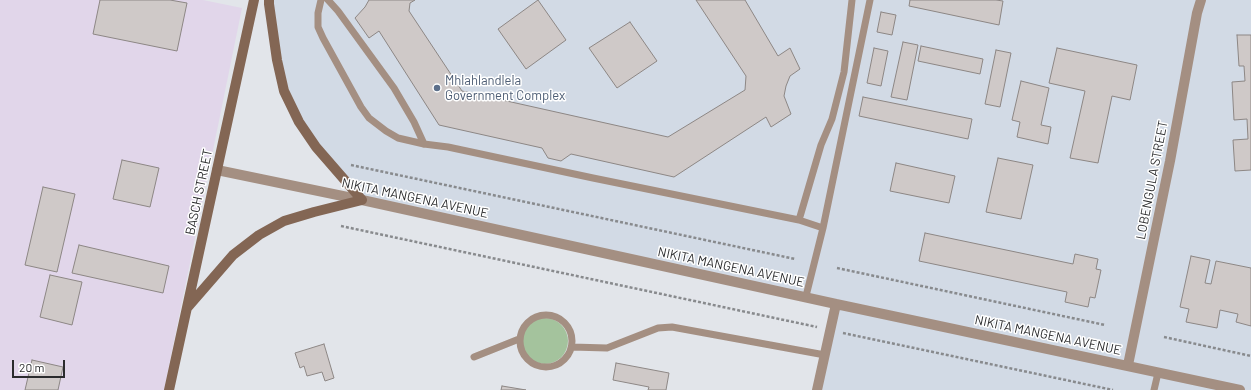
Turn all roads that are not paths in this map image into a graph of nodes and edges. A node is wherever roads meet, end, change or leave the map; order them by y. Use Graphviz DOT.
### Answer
graph roads {
  1 [pos="254,0"];
  2 [pos="270,0"];
  3 [pos="321,0"];
  4 [pos="328,0"];
  5 [pos="852,0"];
  6 [pos="870,0"];
  7 [pos="1200,0"];
  8 [pos="424,144"];
  9 [pos="217,170"];
  10 [pos="362,200"];
  11 [pos="799,220"];
  12 [pos="823,228"];
  13 [pos="806,296"];
  14 [pos="836,304"];
  15 [pos="187,308"];
  16 [pos="519,339"];
  17 [pos="572,347"];
  18 [pos="825,355"];
  19 [pos="474,357"];
  20 [pos="1128,365"];
  21 [pos="1158,373"];
  22 [pos="169,390"];
  23 [pos="817,390"];
  24 [pos="1154,390"];
  25 [pos="1240,390"];
  1 -- 9 [label="street, BASCH STREET"];
  2 -- 10 [label="street"];
  3 -- 8 [label="lane"];
  4 -- 8 [label="lane"];
  5 -- 11 [label="lane"];
  6 -- 12 [label="lane"];
  7 -- 20 [label="street, LOBENGULA STREET"];
  8 -- 11 [label="lane"];
  9 -- 10 [label="street, NIKITA MANGENA AVENUE"];
  9 -- 15 [label="street, BASCH STREET"];
  10 -- 13 [label="street, NIKITA MANGENA AVENUE"];
  10 -- 15 [label="street"];
  11 -- 12 [label="lane"];
  12 -- 13 [label="lane"];
  13 -- 14 [label="street, NIKITA MANGENA AVENUE"];
  14 -- 18 [label="street"];
  14 -- 20 [label="street, NIKITA MANGENA AVENUE"];
  15 -- 22 [label="street, BASCH STREET"];
  16 -- 17 [label="lane"];
  16 -- 17 [label="lane"];
  16 -- 19 [label="lane"];
  17 -- 18 [label="lane"];
  18 -- 23 [label="street"];
  20 -- 21 [label="street, NIKITA MANGENA AVENUE"];
  21 -- 24 [label="lane"];
  21 -- 25 [label="street, NIKITA MANGENA AVENUE"];
}
